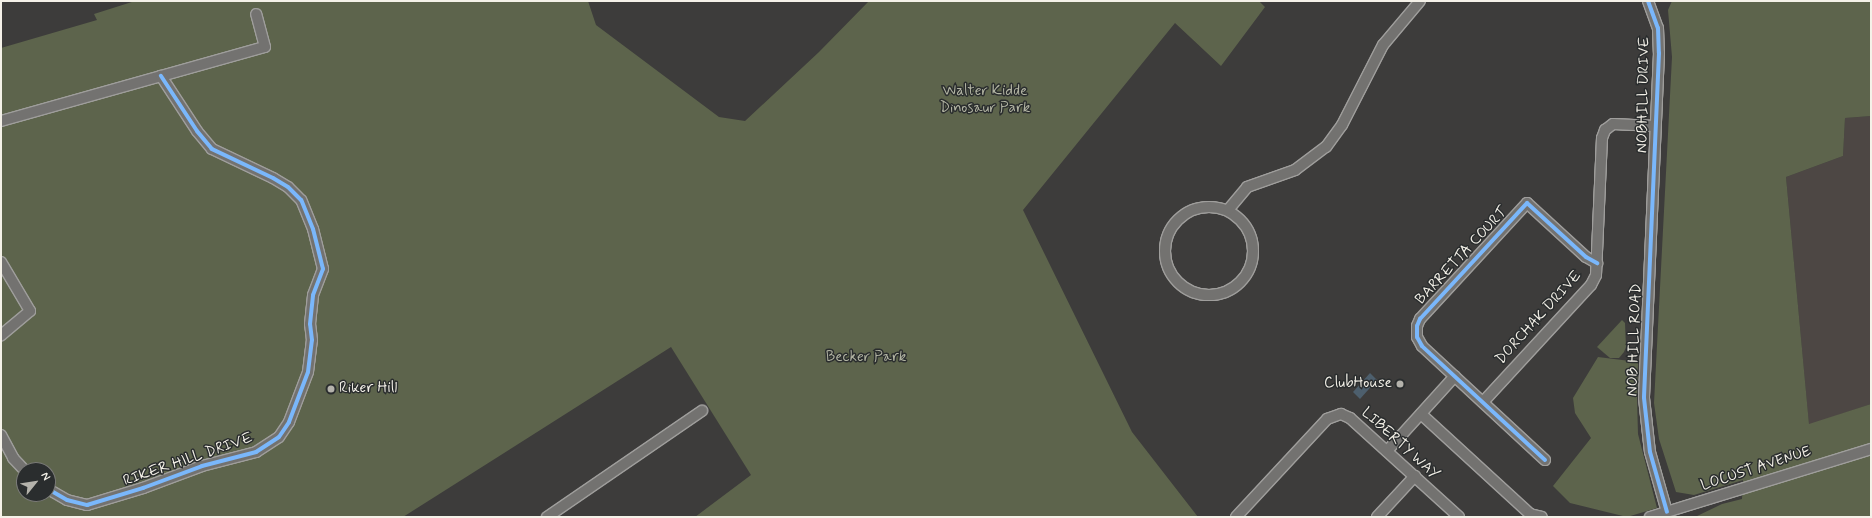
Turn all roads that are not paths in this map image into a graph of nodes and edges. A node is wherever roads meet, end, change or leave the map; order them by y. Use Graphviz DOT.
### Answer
graph roads {
  1 [pos="1420,1"];
  2 [pos="1648,1"];
  3 [pos="256,14"];
  4 [pos="161,76"];
  5 [pos="1,121"];
  6 [pos="1655,126"];
  7 [pos="1654,167"];
  8 [pos="1228,210"];
  9 [pos="1,262"];
  10 [pos="1597,263"];
  11 [pos="1,335"];
  12 [pos="1455,376"];
  13 [pos="1483,402"];
  14 [pos="702,410"];
  15 [pos="1421,414"];
  16 [pos="1,436"];
  17 [pos="1871,448"];
  18 [pos="1387,451"];
  19 [pos="1545,460"];
  20 [pos="17,462"];
  21 [pos="1414,476"];
  22 [pos="56,494"];
  23 [pos="1667,512"];
  24 [pos="1529,516"];
  25 [pos="548,517"];
  26 [pos="1236,517"];
  27 [pos="1377,517"];
  28 [pos="1459,517"];
  29 [pos="1542,517"];
  30 [pos="1650,517"];
  1 -- 8 [label="street"];
  2 -- 6 [label="street, NOBHILL DRIVE"];
  3 -- 4 [label="street"];
  4 -- 5 [label="street"];
  4 -- 22 [label="street, RIKER HILL DRIVE"];
  6 -- 7 [label="street, NOBHILL DRIVE"];
  6 -- 10 [label="street, DORCHAK DRIVE"];
  7 -- 23 [label="street, NOB HILL ROAD"];
  8 -- 8 [label="street"];
  9 -- 11 [label="street"];
  10 -- 12 [label="street, BARRETTA COURT"];
  10 -- 13 [label="street, DORCHAK DRIVE"];
  12 -- 13 [label="street, BARRETTA COURT"];
  12 -- 15 [label="street"];
  13 -- 19 [label="street, BARRETTA COURT"];
  14 -- 25 [label="street"];
  15 -- 18 [label="street"];
  15 -- 24 [label="street"];
  16 -- 20 [label="street"];
  17 -- 23 [label="street, LOCUST AVENUE"];
  18 -- 21 [label="street, LIBERTY WAY"];
  18 -- 26 [label="street, LIBERTY WAY"];
  21 -- 27 [label="street"];
  21 -- 28 [label="street, LIBERTY WAY"];
  23 -- 30 [label="street, LOCUST AVENUE"];
  24 -- 29 [label="street"];
}
